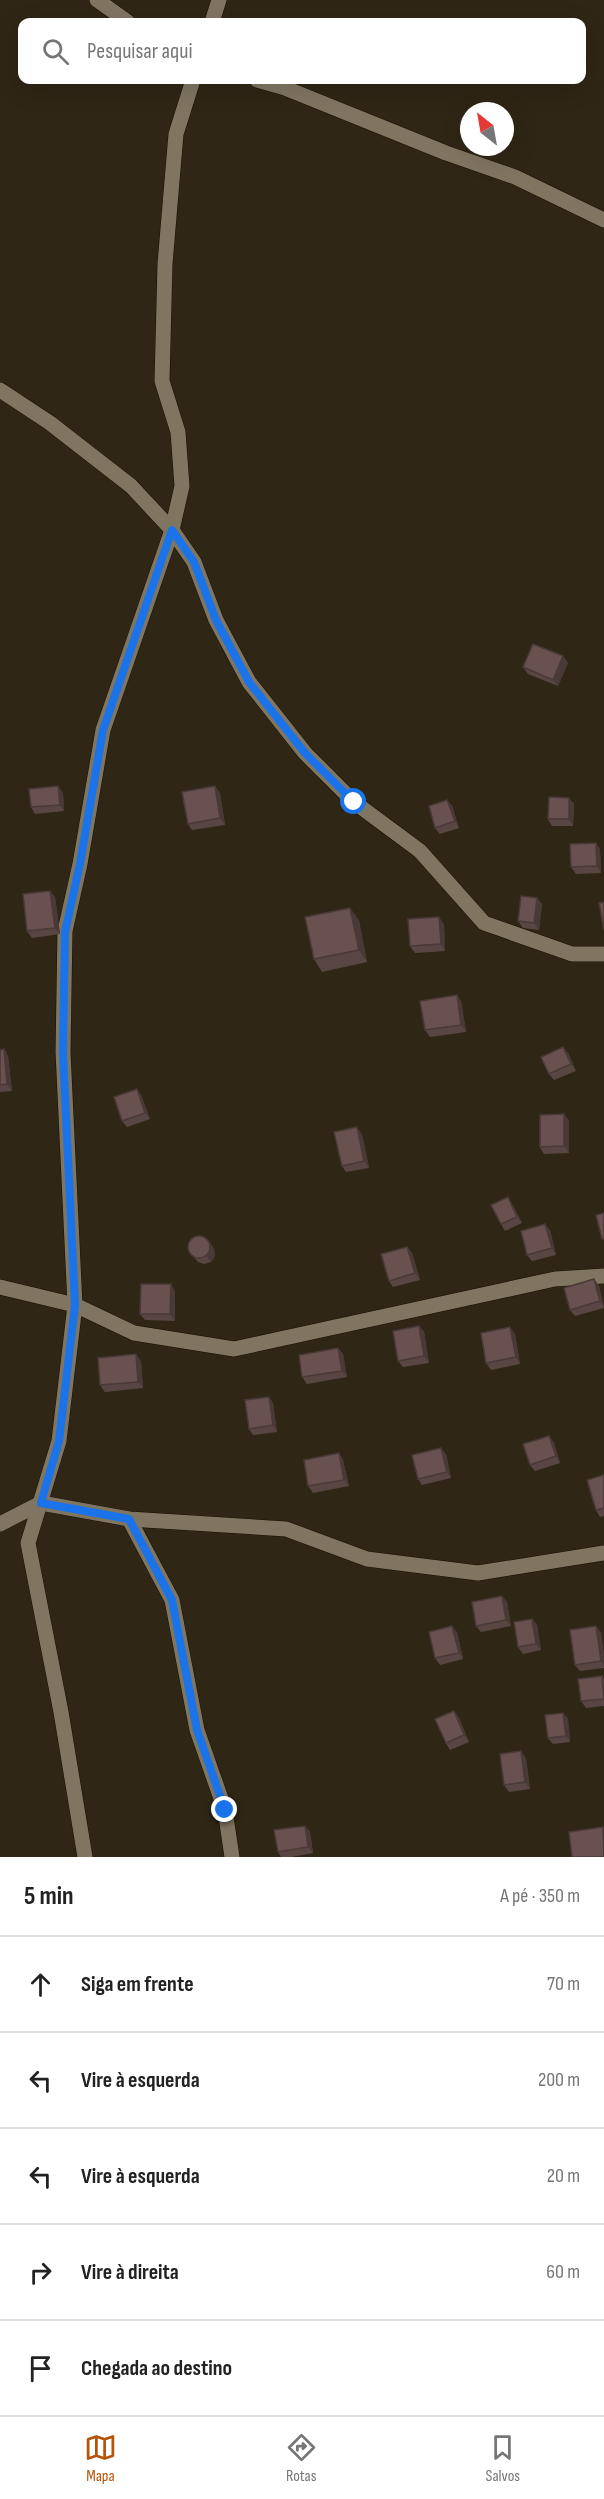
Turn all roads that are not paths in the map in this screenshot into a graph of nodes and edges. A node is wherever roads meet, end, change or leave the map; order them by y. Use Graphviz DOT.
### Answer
graph roads {
  1 [pos="97,0"];
  2 [pos="219,0"];
  3 [pos="122,18"];
  4 [pos="213,18"];
  5 [pos="192,84"];
  6 [pos="271,84"];
  7 [pos="604,220"];
  8 [pos="0,390"];
  9 [pos="172,530"];
  10 [pos="604,954"];
  11 [pos="604,1276"];
  12 [pos="0,1287"];
  13 [pos="75,1305"];
  14 [pos="41,1503"];
  15 [pos="129,1519"];
  16 [pos="0,1524"];
  17 [pos="604,1553"];
  18 [pos="85,1857"];
  19 [pos="232,1857"];
  1 -- 3 [label="street"];
  2 -- 4 [label="street"];
  5 -- 9 [label="street"];
  6 -- 7 [label="street"];
  8 -- 9 [label="street"];
  9 -- 10 [label="street"];
  9 -- 13 [label="street"];
  11 -- 13 [label="street"];
  12 -- 13 [label="street"];
  13 -- 14 [label="street"];
  14 -- 15 [label="street"];
  14 -- 16 [label="street"];
  14 -- 18 [label="street"];
  15 -- 17 [label="street"];
  15 -- 19 [label="street"];
}
